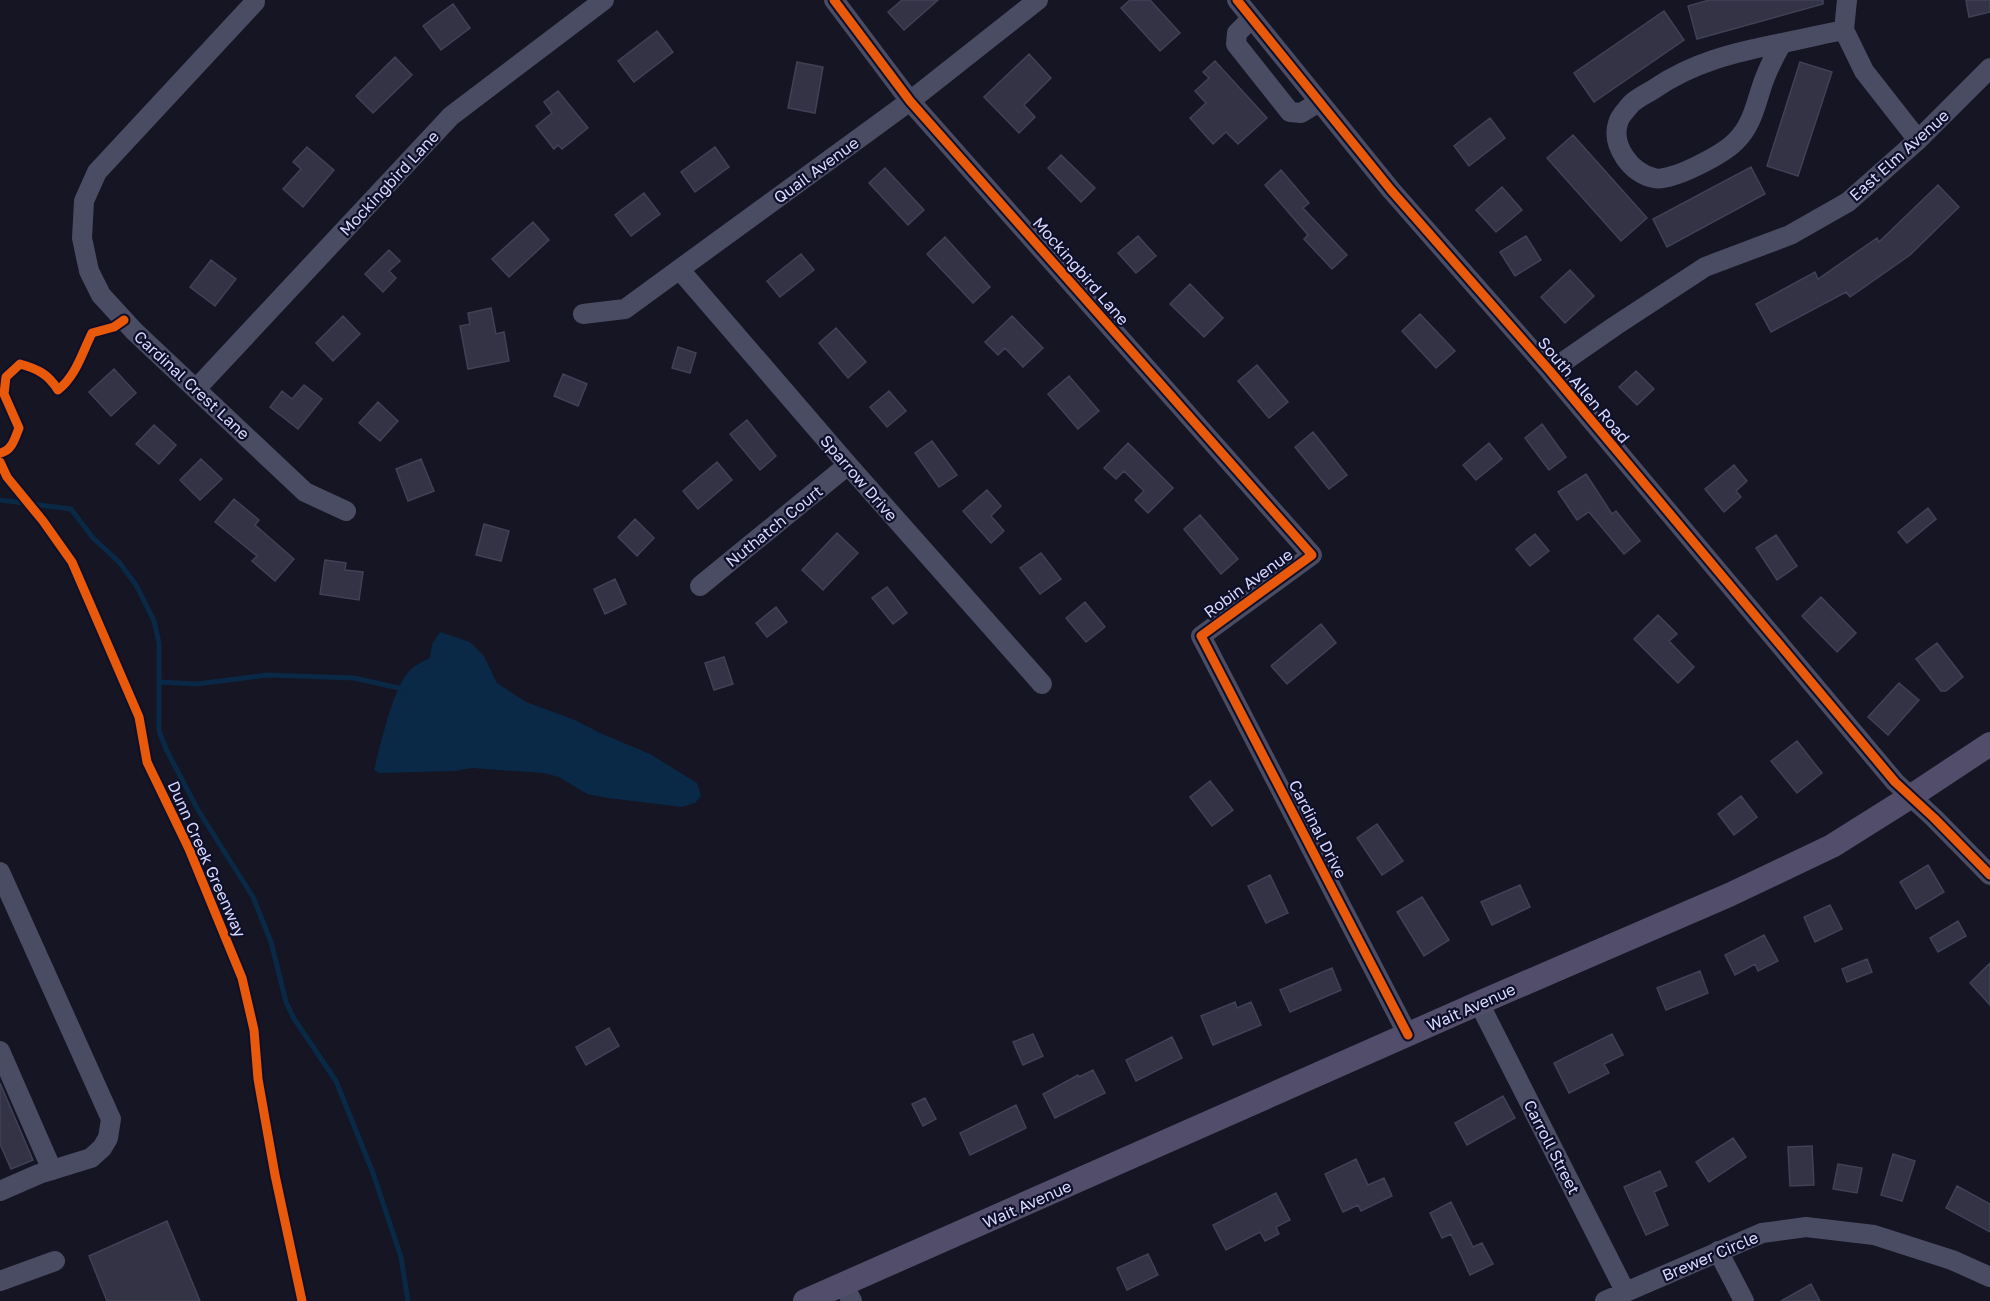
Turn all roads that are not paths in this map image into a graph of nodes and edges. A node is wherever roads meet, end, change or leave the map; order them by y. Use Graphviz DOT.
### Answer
graph roads {
  1 [pos="604,0"];
  2 [pos="834,0"];
  3 [pos="1038,0"];
  4 [pos="1237,0"];
  5 [pos="1847,0"];
  6 [pos="255,2"];
  7 [pos="1251,19"];
  8 [pos="1844,30"];
  9 [pos="1782,43"];
  10 [pos="1990,68"];
  11 [pos="910,101"];
  12 [pos="1319,102"];
  13 [pos="1918,140"];
  14 [pos="680,270"];
  15 [pos="583,314"];
  16 [pos="1550,372"];
  17 [pos="196,389"];
  18 [pos="848,465"];
  19 [pos="346,511"];
  20 [pos="1312,555"];
  21 [pos="700,586"];
  22 [pos="1201,636"];
  23 [pos="1042,684"];
  24 [pos="1990,744"];
  25 [pos="1911,797"];
  26 [pos="0,872"];
  27 [pos="1990,875"];
  28 [pos="1479,1003"];
  29 [pos="1408,1035"];
  30 [pos="0,1051"];
  31 [pos="52,1170"];
  32 [pos="0,1191"];
  33 [pos="1718,1251"];
  34 [pos="55,1261"];
  35 [pos="1990,1277"];
  36 [pos="0,1281"];
  37 [pos="1625,1291"];
  38 [pos="847,1293"];
  39 [pos="806,1301"];
  40 [pos="1605,1301"];
  41 [pos="1744,1301"];
  1 -- 17 [label="street, Mockingbird Lane"];
  2 -- 11 [label="street, Mockingbird Lane"];
  3 -- 11 [label="street, Quail Avenue"];
  4 -- 7 [label="street, South Allen Road"];
  5 -- 8 [label="street"];
  6 -- 17 [label="street, Cardinal Crest Lane"];
  7 -- 12 [label="street, South Allen Road"];
  7 -- 12 [label="street"];
  8 -- 9 [label="street"];
  8 -- 13 [label="street"];
  9 -- 9 [label="street"];
  10 -- 13 [label="street, East Elm Avenue"];
  11 -- 14 [label="street, Quail Avenue"];
  11 -- 20 [label="street, Mockingbird Lane"];
  12 -- 16 [label="street, South Allen Road"];
  13 -- 16 [label="street, East Elm Avenue"];
  14 -- 15 [label="street, Quail Avenue"];
  14 -- 18 [label="street, Sparrow Drive"];
  16 -- 25 [label="street, South Allen Road"];
  17 -- 19 [label="street, Cardinal Crest Lane"];
  18 -- 21 [label="street, Nuthatch Court"];
  18 -- 23 [label="street, Sparrow Drive"];
  20 -- 22 [label="street, Robin Avenue"];
  22 -- 29 [label="street, Cardinal Drive"];
  24 -- 25 [label="main road, Wait Avenue"];
  25 -- 27 [label="street, South Allen Road"];
  25 -- 28 [label="main road, Wait Avenue"];
  26 -- 31 [label="street"];
  28 -- 29 [label="main road, Wait Avenue"];
  28 -- 37 [label="street, Carroll Street"];
  29 -- 38 [label="main road, Wait Avenue"];
  30 -- 31 [label="street"];
  31 -- 32 [label="street"];
  33 -- 35 [label="street, Brewer Circle"];
  33 -- 37 [label="street, Brewer Circle"];
  33 -- 41 [label="street"];
  34 -- 36 [label="street"];
  37 -- 40 [label="street, Brewer Circle"];
  38 -- 39 [label="main road, Wait Avenue"];
}
